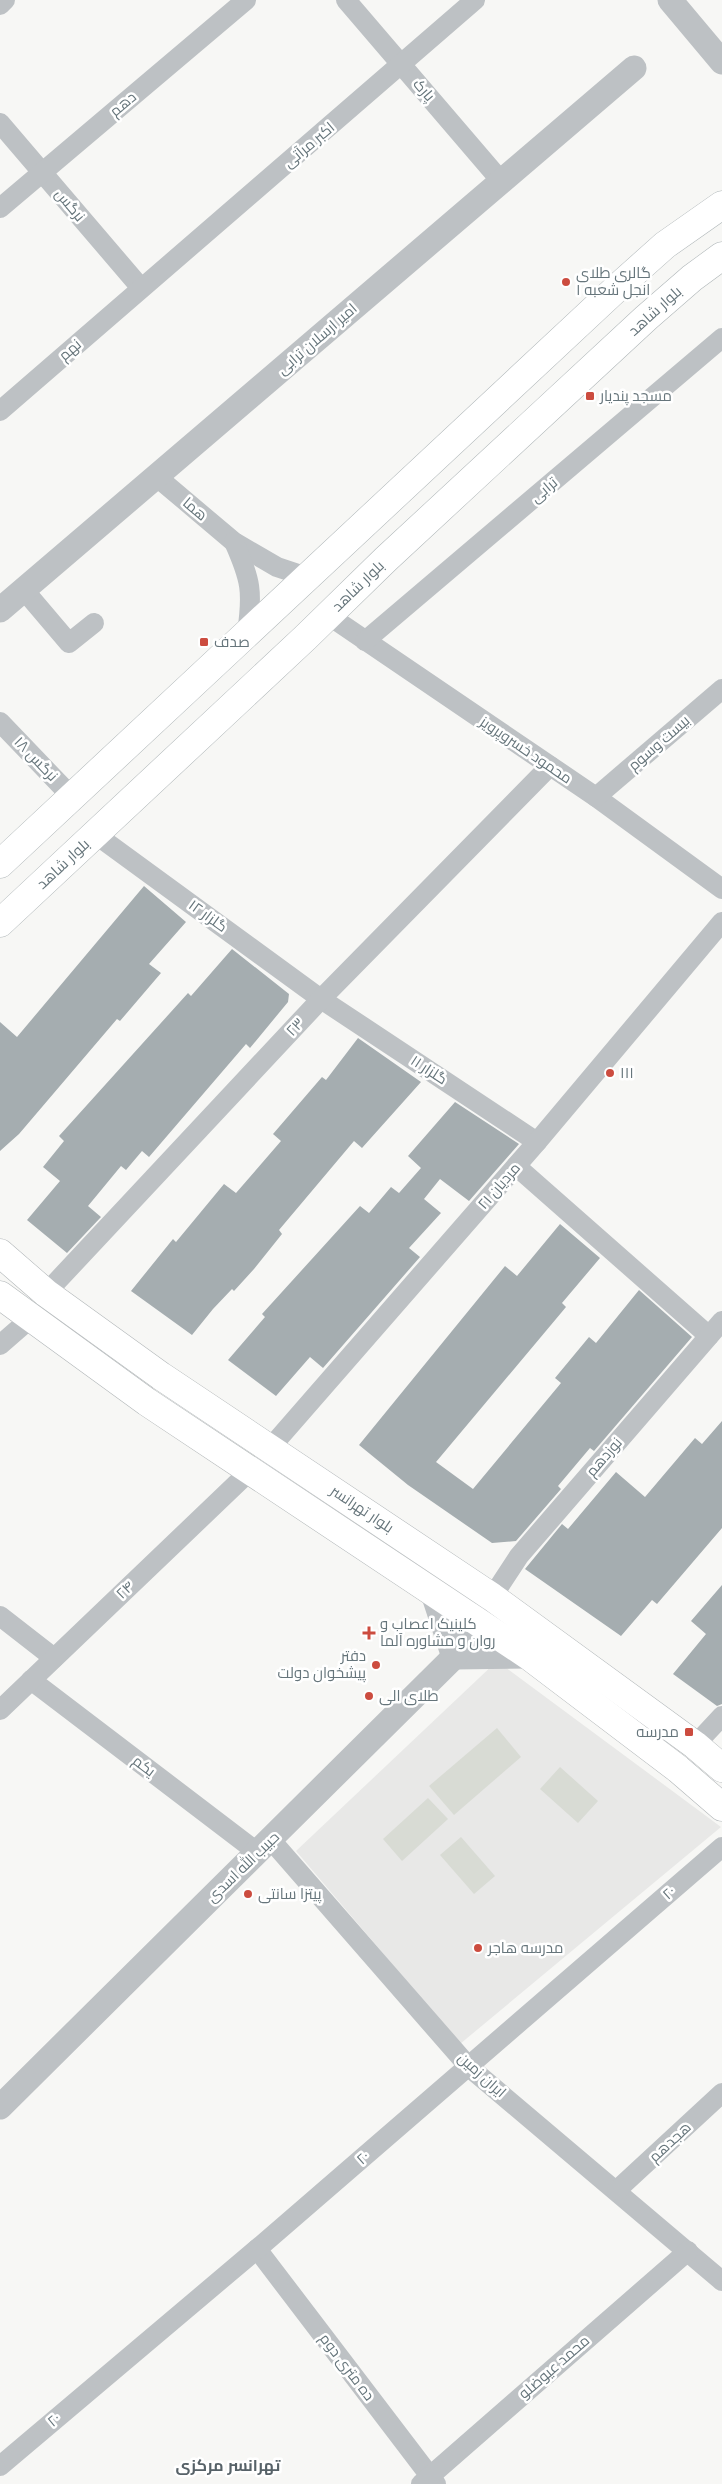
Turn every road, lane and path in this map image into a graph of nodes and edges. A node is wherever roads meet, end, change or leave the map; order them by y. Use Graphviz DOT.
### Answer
graph roads {
  1 [pos="5,0"];
  2 [pos="246,0"];
  3 [pos="346,0"];
  4 [pos="475,0"];
  5 [pos="670,0"];
  6 [pos="691,0"];
  7 [pos="0,5"];
  8 [pos="722,38"];
  9 [pos="722,62"];
  10 [pos="402,65"];
  11 [pos="634,68"];
  12 [pos="0,123"];
  13 [pos="42,172"];
  14 [pos="501,181"];
  15 [pos="722,205"];
  16 [pos="0,208"];
  17 [pos="722,256"];
  18 [pos="141,288"];
  19 [pos="722,338"];
  20 [pos="0,411"];
  21 [pos="157,477"];
  22 [pos="234,542"];
  23 [pos="307,577"];
  24 [pos="24,590"];
  25 [pos="0,610"];
  26 [pos="328,615"];
  27 [pos="94,623"];
  28 [pos="247,633"];
  29 [pos="365,641"];
  30 [pos="722,689"];
  31 [pos="0,722"];
  32 [pos="550,766"];
  33 [pos="72,796"];
  34 [pos="596,797"];
  35 [pos="95,834"];
  36 [pos="0,864"];
  37 [pos="722,889"];
  38 [pos="722,922"];
  39 [pos="0,923"];
  40 [pos="321,999"];
  41 [pos="537,1142"];
  42 [pos="516,1166"];
  43 [pos="0,1253"];
  44 [pos="46,1293"];
  45 [pos="0,1295"];
  46 [pos="31,1318"];
  47 [pos="722,1321"];
  48 [pos="708,1336"];
  49 [pos="0,1345"];
  50 [pos="271,1447"];
  51 [pos="251,1470"];
  52 [pos="468,1580"];
  53 [pos="443,1597"];
  54 [pos="492,1597"];
  55 [pos="0,1616"];
  56 [pos="520,1617"];
  57 [pos="477,1620"];
  58 [pos="504,1638"];
  59 [pos="529,1656"];
  60 [pos="454,1657"];
  61 [pos="54,1658"];
  62 [pos="32,1680"];
  63 [pos="0,1710"];
  64 [pos="722,1716"];
  65 [pos="695,1745"];
  66 [pos="722,1768"];
  67 [pos="722,1807"];
  68 [pos="264,1846"];
  69 [pos="722,1847"];
  70 [pos="469,2067"];
  71 [pos="722,2093"];
  72 [pos="0,2107"];
  73 [pos="617,2190"];
  74 [pos="257,2250"];
  75 [pos="688,2251"];
  76 [pos="722,2280"];
  77 [pos="0,2466"];
  78 [pos="429,2481"];
  1 -- 7 [label="street"];
  2 -- 13 [label="street, دهم"];
  3 -- 10 [label="street, پارک"];
  4 -- 10 [label="street, اکبر مرآتی"];
  5 -- 9 [label="street"];
  6 -- 8 [label="street"];
  10 -- 14 [label="street, پارک"];
  10 -- 18 [label="street, اکبر مرآتی"];
  11 -- 14 [label="street, امیر ارسلان ترابی"];
  12 -- 13 [label="street, نرگس"];
  13 -- 16 [label="street, دهم"];
  13 -- 18 [label="street, نرگس"];
  14 -- 21 [label="street, امیر ارسلان ترابی"];
  15 -- 23 [label="main road"];
  17 -- 26 [label="main road, بلوار شاهد"];
  18 -- 20 [label="street, نهم"];
  19 -- 29 [label="street, ترابی"];
  21 -- 22 [label="street, هما"];
  21 -- 24 [label="street, امیر ارسلان ترابی"];
  22 -- 23 [label="street, هما"];
  22 -- 28 [label="street"];
  23 -- 28 [label="main road"];
  24 -- 25 [label="street, امیر ارسلان ترابی"];
  24 -- 27 [label="street"];
  26 -- 29 [label="street, محمود خسروپرویز"];
  26 -- 35 [label="main road, بلوار شاهد"];
  28 -- 33 [label="main road"];
  29 -- 32 [label="street, محمود خسروپرویز"];
  30 -- 34 [label="street, بیست وسوم"];
  31 -- 33 [label="street, نرگس ۱۸"];
  32 -- 34 [label="street, محمود خسروپرویز"];
  32 -- 40 [label="street, ۲۳"];
  33 -- 36 [label="main road"];
  34 -- 37 [label="street, محمود خسروپرویز"];
  35 -- 39 [label="main road, بلوار شاهد"];
  35 -- 40 [label="street, گلزار ۱۲"];
  38 -- 41 [label="street, ۲۱ مردیان"];
  40 -- 41 [label="street, گلزار ۱۱"];
  40 -- 44 [label="street, ۲۳"];
  41 -- 42 [label="street, ۲۱ مردیان"];
  42 -- 48 [label="street"];
  42 -- 50 [label="street, ۲۱ مردیان"];
  43 -- 44 [label="main road, بلوار تهرانسر"];
  44 -- 50 [label="main road, بلوار تهرانسر"];
  45 -- 46 [label="main road, بلوار تهرانسر"];
  46 -- 49 [label="street"];
  46 -- 51 [label="main road, بلوار تهرانسر"];
  47 -- 48 [label="street, نوزدهم"];
  48 -- 54 [label="street, نوزدهم"];
  50 -- 52 [label="main road, بلوار تهرانسر"];
  51 -- 53 [label="main road, بلوار تهرانسر"];
  51 -- 61 [label="street, ۲۴"];
  52 -- 53 [label="main road"];
  52 -- 54 [label="main road, بلوار تهرانسر"];
  53 -- 57 [label="main road, بلوار تهرانسر"];
  53 -- 60 [label="street"];
  54 -- 56 [label="main road, بلوار تهرانسر"];
  54 -- 57 [label="street, نوزدهم"];
  55 -- 61 [label="street"];
  56 -- 58 [label="main road"];
  56 -- 65 [label="main road, بلوار تهرانسر"];
  57 -- 58 [label="main road, بلوار تهرانسر"];
  57 -- 60 [label="street, حبیب الله اسدی"];
  58 -- 59 [label="main road, بلوار تهرانسر"];
  59 -- 60 [label="street"];
  59 -- 67 [label="main road, بلوار تهرانسر"];
  60 -- 68 [label="street, حبیب الله اسدی"];
  61 -- 62 [label="street, ۲۴"];
  62 -- 63 [label="street, ۲۴"];
  62 -- 68 [label="street, یکم"];
  64 -- 65 [label="street"];
  65 -- 66 [label="main road, بلوار تهرانسر"];
  68 -- 70 [label="street, ایران زمین"];
  68 -- 72 [label="street, حبیب الله اسدی"];
  69 -- 70 [label="street, ۲۰"];
  70 -- 73 [label="street, ایران زمین"];
  70 -- 74 [label="street, ۲۰"];
  71 -- 73 [label="street, هجدهم"];
  73 -- 75 [label="street, ایران زمین"];
  74 -- 77 [label="street, ۲۰"];
  74 -- 78 [label="street, ده متری دوم"];
  75 -- 76 [label="street, ایران زمین"];
  75 -- 78 [label="street, محمد عیوضلو"];
}
